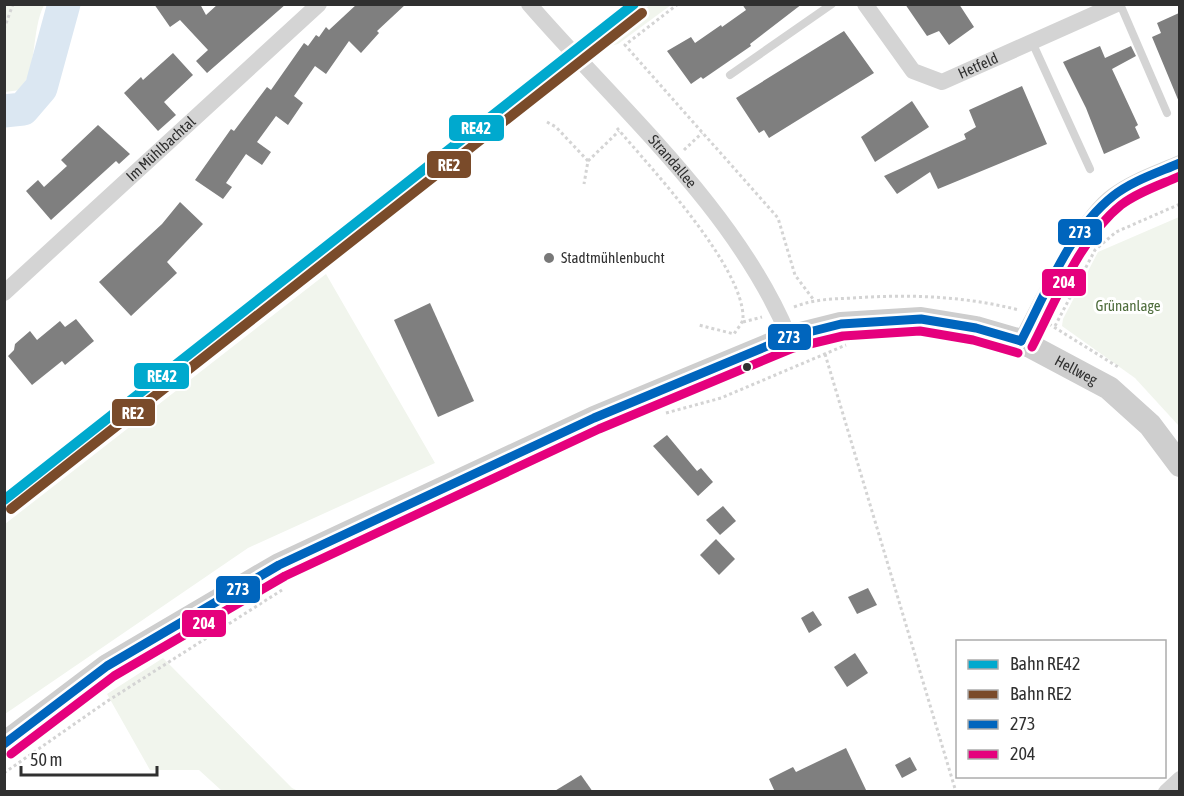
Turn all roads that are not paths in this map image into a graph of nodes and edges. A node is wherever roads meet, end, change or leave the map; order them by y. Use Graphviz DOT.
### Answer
graph roads {
  1 [pos="319,4"];
  2 [pos="529,4"];
  3 [pos="832,4"];
  4 [pos="865,4"];
  5 [pos="1118,4"];
  6 [pos="1032,42"];
  7 [pos="730,75"];
  8 [pos="1167,113"];
  9 [pos="1179,163"];
  10 [pos="1090,169"];
  11 [pos="4,293"];
  12 [pos="789,337"];
  13 [pos="1021,340"];
  14 [pos="1179,465"];
  15 [pos="4,744"];
  16 [pos="1179,778"];
  17 [pos="1166,792"];
  1 -- 11 [label="street, Im Mühlbachtal"];
  2 -- 12 [label="street, Strandallee"];
  3 -- 7 [label="lane"];
  4 -- 6 [label="street, Hetfeld"];
  5 -- 6 [label="street, Hetfeld"];
  5 -- 8 [label="lane"];
  6 -- 10 [label="lane"];
  9 -- 13 [label="street"];
  12 -- 13 [label="street, Hellweg"];
  12 -- 15 [label="street, Hellweg"];
  13 -- 14 [label="street, Hellweg"];
  16 -- 17 [label="street"];
}
